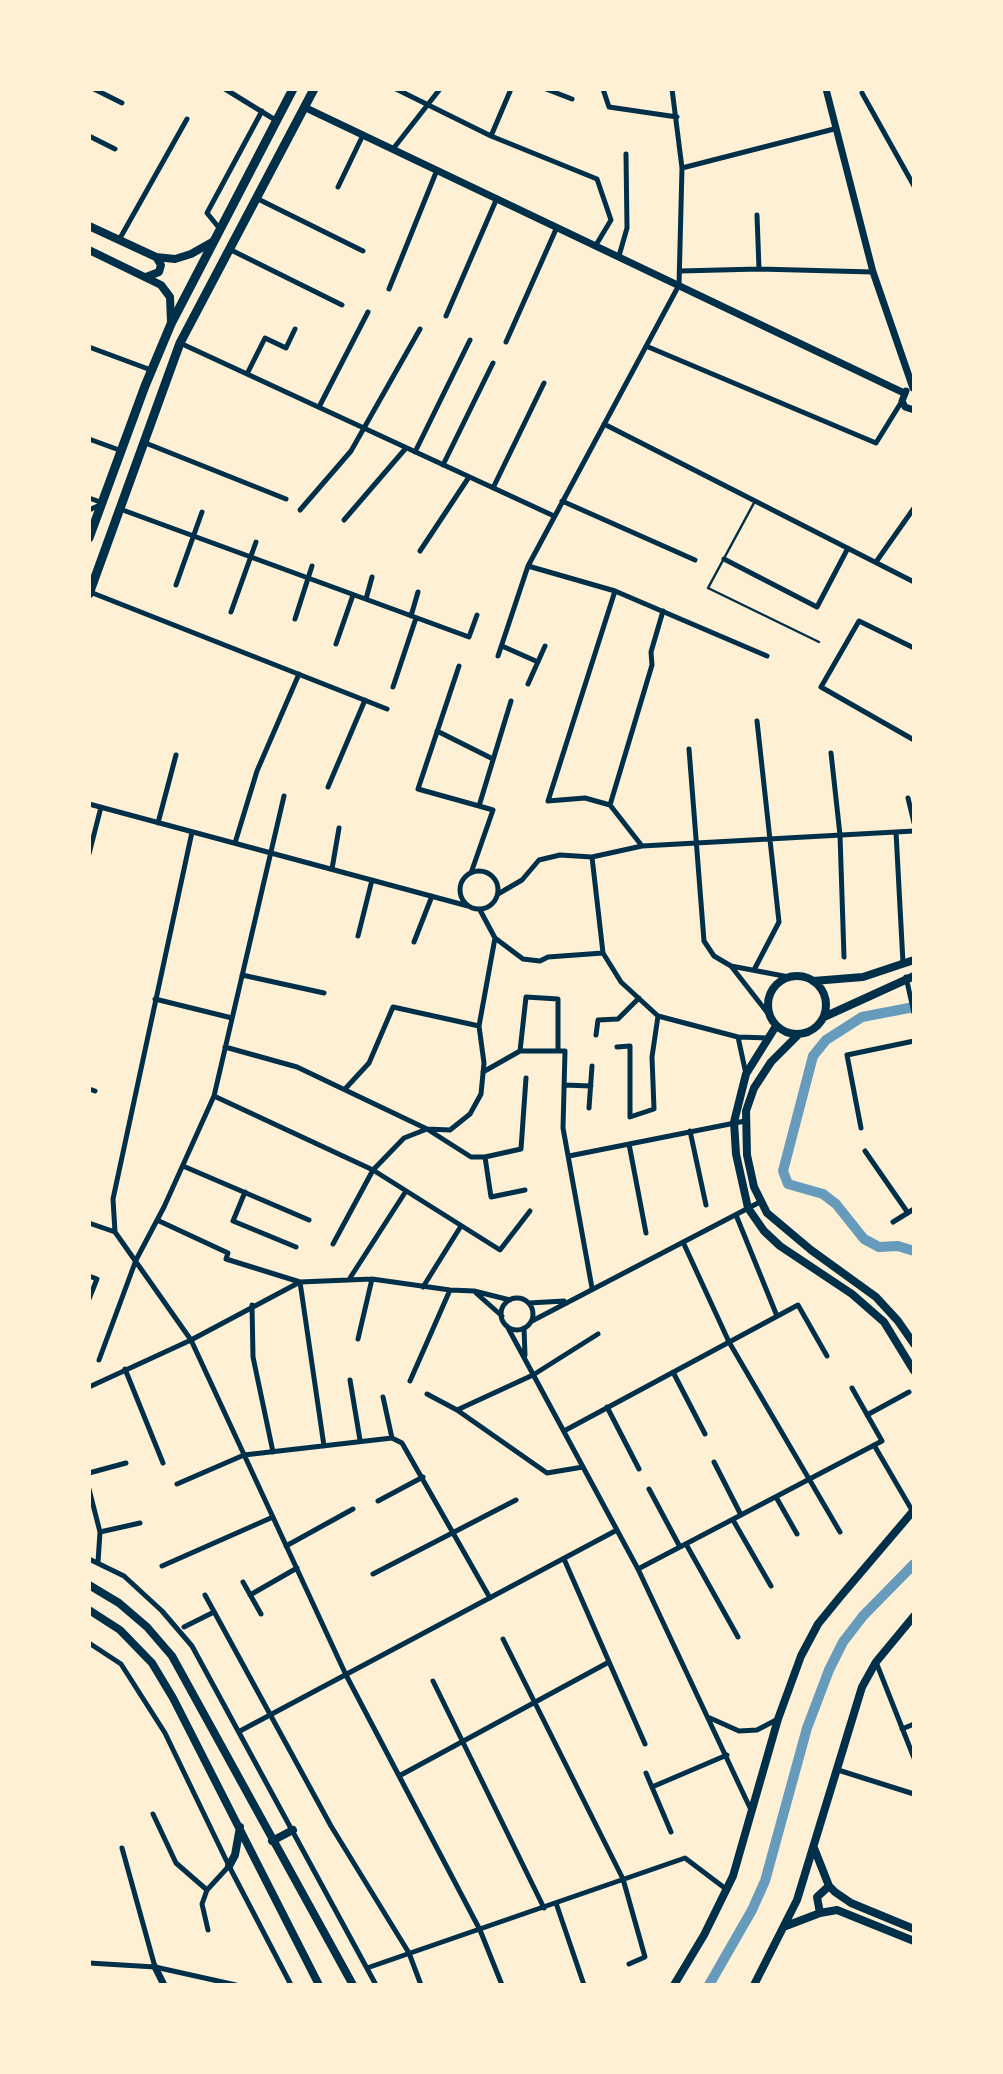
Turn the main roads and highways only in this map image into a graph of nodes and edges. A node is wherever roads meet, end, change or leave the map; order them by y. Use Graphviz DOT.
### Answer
graph roads {
  1 [pos="293,89"];
  2 [pos="314,89"];
  3 [pos="241,190"];
  4 [pos="255,198"];
  5 [pos="89,226"];
  6 [pos="214,241"];
  7 [pos="89,250"];
  8 [pos="156,257"];
  9 [pos="146,277"];
  10 [pos="171,324"];
  11 [pos="89,538"];
  12 [pos="90,593"];
  13 [pos="914,960"];
  14 [pos="910,977"];
  15 [pos="813,981"];
  16 [pos="824,1017"];
  17 [pos="776,1026"];
  18 [pos="799,1035"];
  19 [pos="914,1344"];
  20 [pos="914,1371"];
  21 [pos="913,1511"];
  22 [pos="904,1524"];
  23 [pos="914,1525"];
  24 [pos="89,1585"];
  25 [pos="89,1610"];
  26 [pos="914,1616"];
  27 [pos="240,1828"];
  28 [pos="293,1830"];
  29 [pos="272,1842"];
  30 [pos="814,1848"];
  31 [pos="229,1866"];
  32 [pos="829,1886"];
  33 [pos="820,1913"];
  34 [pos="786,1926"];
  35 [pos="914,1929"];
  36 [pos="914,1941"];
  37 [pos="319,1985"];
  38 [pos="353,1985"];
  39 [pos="674,1985"];
  40 [pos="754,1985"];
  1 -- 3 [label="main road"];
  2 -- 4 [label="main road"];
  3 -- 4 [label="main road"];
  3 -- 6 [label="main road"];
  4 -- 12 [label="main road"];
  5 -- 8 [label="main road"];
  6 -- 8 [label="main road"];
  6 -- 10 [label="main road"];
  7 -- 9 [label="main road"];
  8 -- 9 [label="main road"];
  9 -- 10 [label="main road"];
  10 -- 11 [label="main road"];
  13 -- 15 [label="main road"];
  14 -- 16 [label="main road"];
  15 -- 16 [label="main road"];
  15 -- 17 [label="main road"];
  16 -- 18 [label="main road"];
  17 -- 18 [label="main road"];
  17 -- 20 [label="main road"];
  18 -- 19 [label="main road"];
  21 -- 22 [label="main road"];
  22 -- 23 [label="main road"];
  22 -- 39 [label="main road"];
  24 -- 29 [label="main road"];
  25 -- 27 [label="main road"];
  26 -- 30 [label="main road"];
  27 -- 31 [label="main road"];
  27 -- 37 [label="main road"];
  28 -- 29 [label="main road"];
  29 -- 38 [label="main road"];
  30 -- 32 [label="main road"];
  30 -- 34 [label="main road"];
  32 -- 33 [label="main road"];
  32 -- 35 [label="main road"];
  33 -- 34 [label="main road"];
  33 -- 36 [label="main road"];
  34 -- 40 [label="main road"];
}
